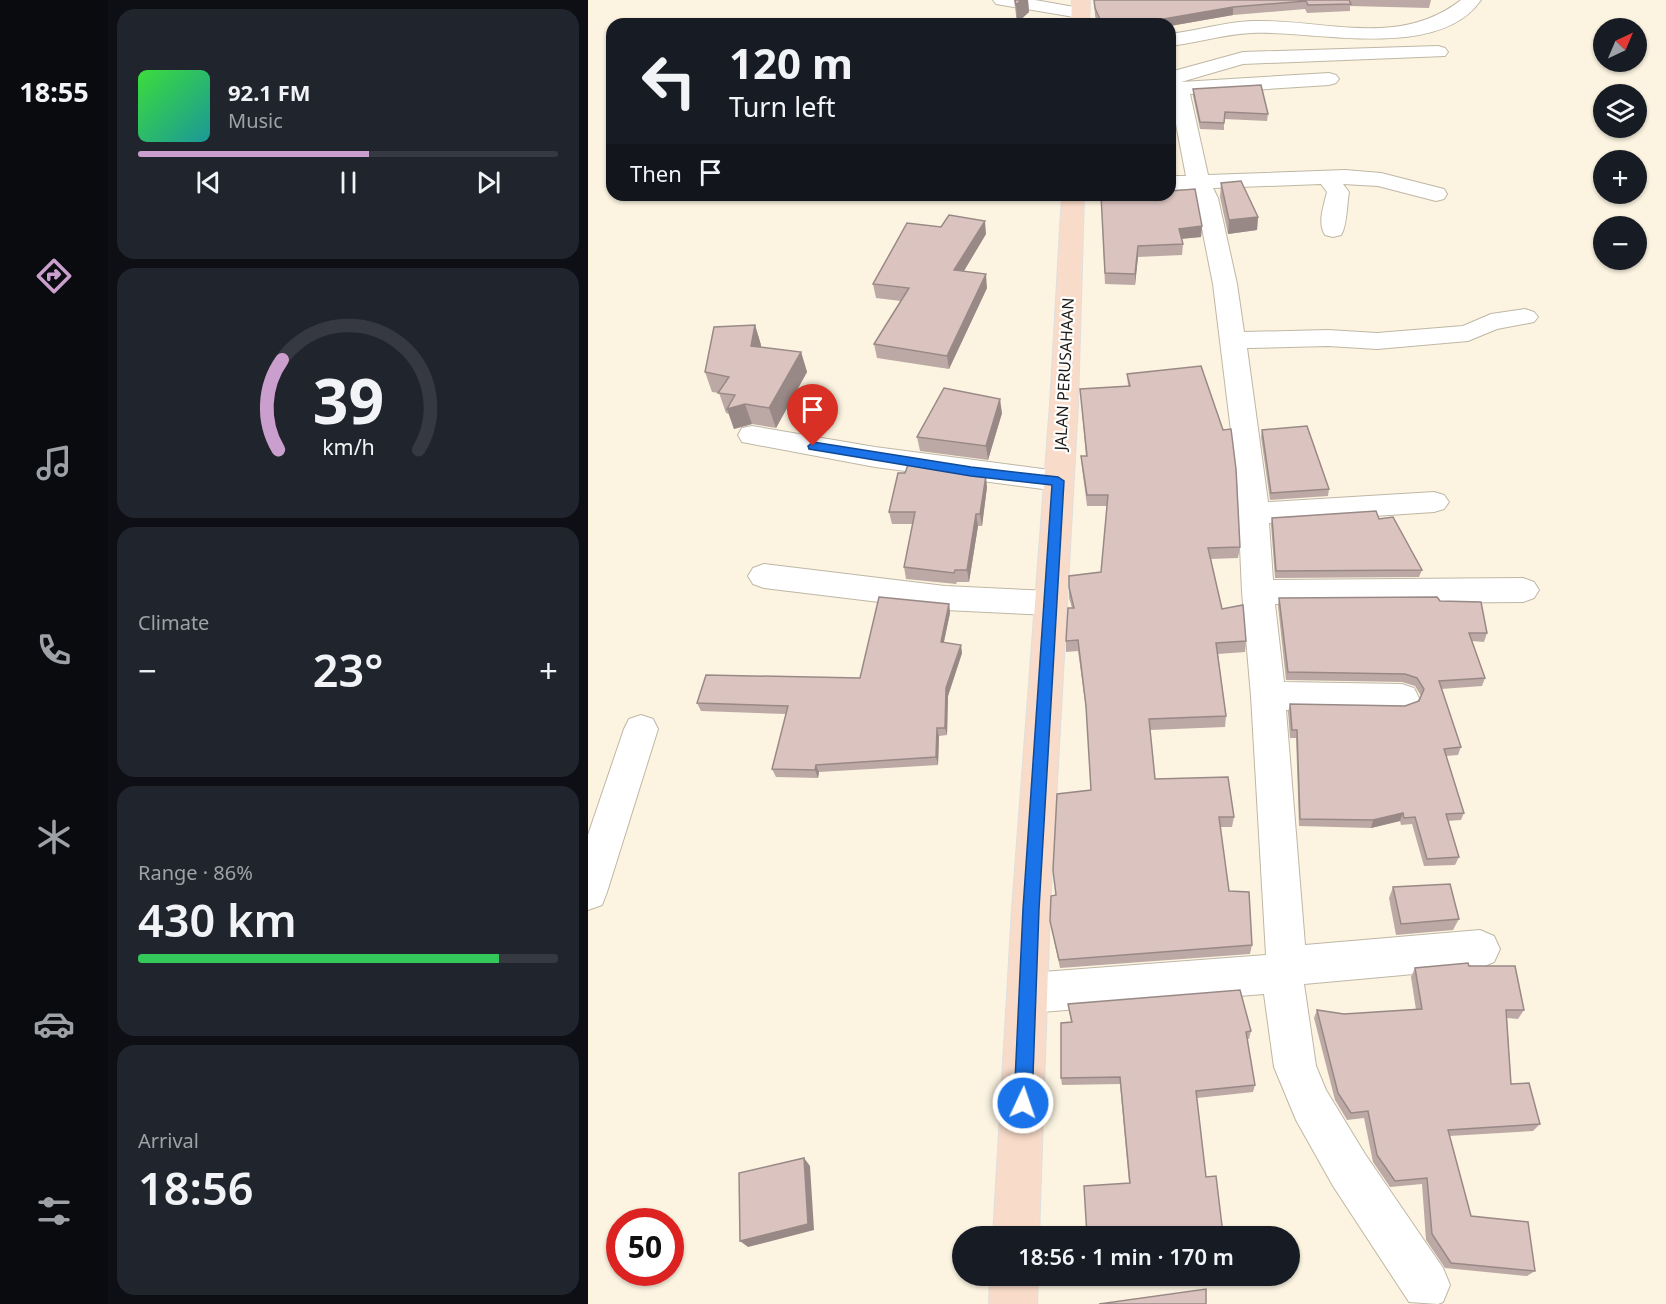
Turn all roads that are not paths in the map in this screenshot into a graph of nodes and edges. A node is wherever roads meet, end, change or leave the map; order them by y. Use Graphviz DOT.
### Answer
graph roads {
  1 [pos="1002,0"];
  2 [pos="1472,0"];
  3 [pos="1080,12"];
  4 [pos="1176,39"];
  5 [pos="1438,52"];
  6 [pos="1329,79"];
  7 [pos="1180,83"];
  8 [pos="1328,178"];
  9 [pos="1198,182"];
  10 [pos="1176,183"];
  11 [pos="1436,194"];
  12 [pos="1073,201"];
  13 [pos="1333,230"];
  14 [pos="1525,317"];
  15 [pos="1233,340"];
  16 [pos="752,435"];
  17 [pos="1058,481"];
  18 [pos="1434,502"];
  19 [pos="1254,513"];
  20 [pos="764,576"];
  21 [pos="1523,590"];
  22 [pos="1258,592"];
  23 [pos="1050,603"];
  24 [pos="1268,696"];
  25 [pos="1402,698"];
  26 [pos="640,729"];
  27 [pos="588,892"];
  28 [pos="1480,950"];
  29 [pos="1284,970"];
  30 [pos="1029,993"];
  31 [pos="1017,1226"];
  32 [pos="1426,1284"];
  33 [pos="1014,1286"];
  34 [pos="1013,1304"];
  1 -- 3 [label="street"];
  2 -- 4 [label="street"];
  5 -- 7 [label="street"];
  6 -- 7 [label="street"];
  7 -- 9 [label="street"];
  8 -- 9 [label="street"];
  8 -- 11 [label="street"];
  8 -- 13 [label="street"];
  9 -- 10 [label="street"];
  9 -- 15 [label="street"];
  12 -- 17 [label="main road, JALAN PERUSAHAAN"];
  14 -- 15 [label="street"];
  15 -- 19 [label="street"];
  16 -- 17 [label="street"];
  17 -- 23 [label="main road, JALAN PERUSAHAAN"];
  18 -- 19 [label="street"];
  19 -- 22 [label="street"];
  20 -- 23 [label="street"];
  21 -- 22 [label="street"];
  22 -- 24 [label="street"];
  23 -- 30 [label="main road, JALAN PERUSAHAAN"];
  24 -- 25 [label="street"];
  24 -- 29 [label="street"];
  26 -- 27 [label="street"];
  28 -- 29 [label="street"];
  29 -- 30 [label="street"];
  29 -- 32 [label="street"];
  30 -- 31 [label="main road, JALAN PERUSAHAAN"];
  33 -- 34 [label="main road"];
}
